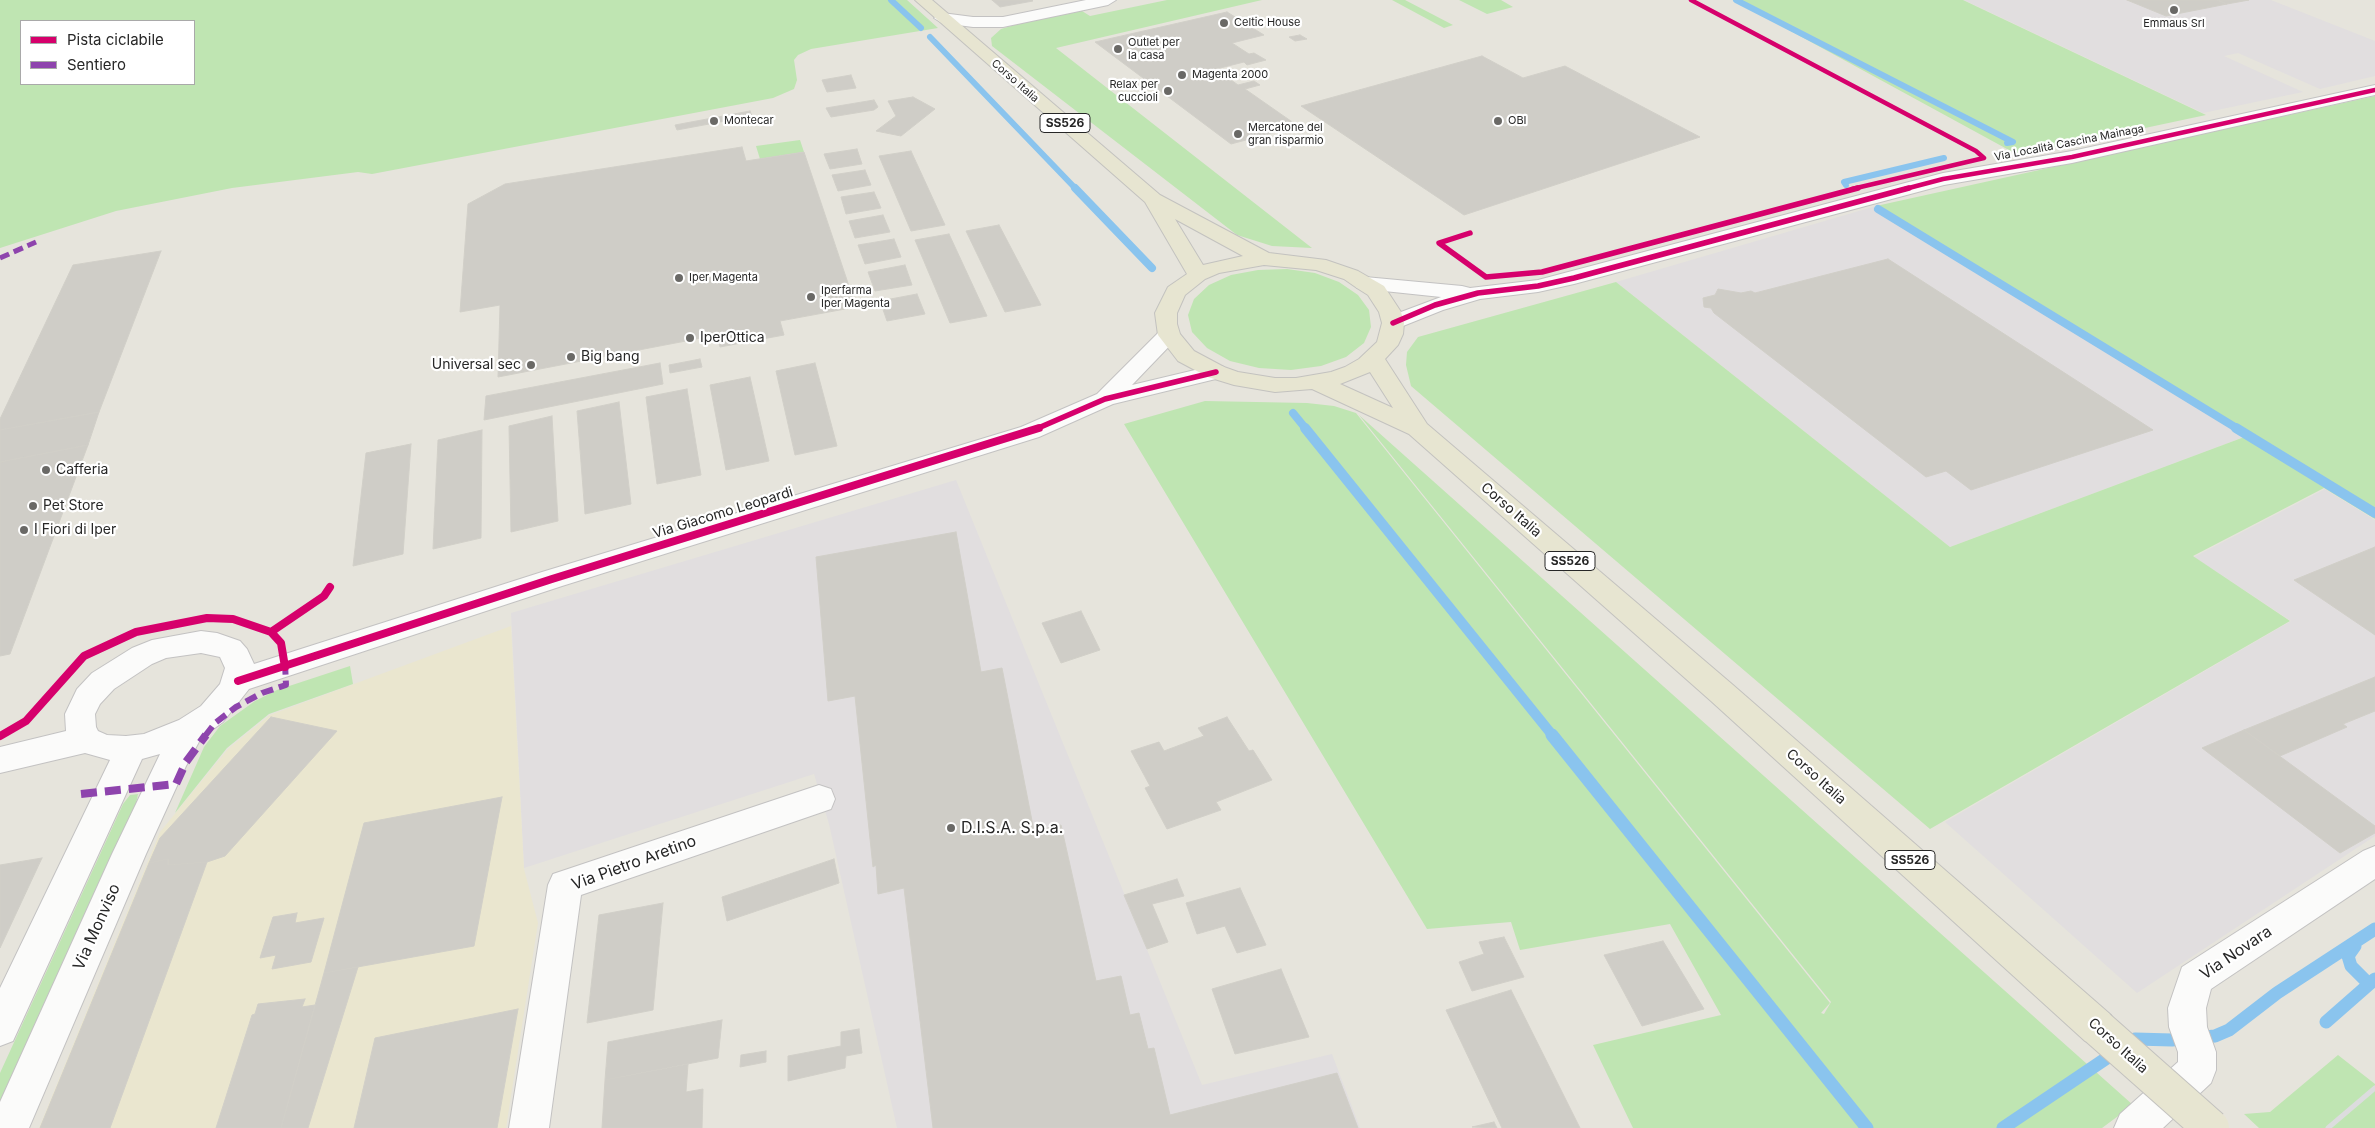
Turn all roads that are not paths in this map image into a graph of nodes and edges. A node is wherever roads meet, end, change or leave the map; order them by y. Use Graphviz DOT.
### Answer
graph roads {
  1 [pos="923,0"];
  2 [pos="1108,0"];
  3 [pos="942,18"];
  4 [pos="1004,22"];
  5 [pos="976,47"];
  6 [pos="2375,90"];
  7 [pos="1153,199"];
  8 [pos="1264,259"];
  9 [pos="1198,275"];
  10 [pos="1365,283"];
  11 [pos="1478,294"];
  12 [pos="1393,323"];
  13 [pos="1169,335"];
  14 [pos="1374,359"];
  15 [pos="1216,372"];
  16 [pos="1316,382"];
  17 [pos="1105,399"];
  18 [pos="1418,429"];
  19 [pos="238,681"];
  20 [pos="190,729"];
  21 [pos="88,740"];
  22 [pos="126,749"];
  23 [pos="0,760"];
  24 [pos="819,799"];
  25 [pos="2375,861"];
  26 [pos="0,1028"];
  27 [pos="9,1128"];
  28 [pos="529,1128"];
  29 [pos="2134,1128"];
  30 [pos="2211,1128"];
  1 -- 3 [label="main road, Corso Italia / SS526"];
  2 -- 4 [label="street"];
  3 -- 4 [label="street"];
  3 -- 5 [label="main road, Corso Italia / SS526"];
  4 -- 5 [label="street"];
  5 -- 7 [label="main road, Corso Italia / SS526"];
  6 -- 11 [label="street, Via Località Cascina Mainaga"];
  7 -- 8 [label="main road, Corso Italia / SS526"];
  7 -- 9 [label="main road, Corso Italia / SS526"];
  8 -- 9 [label="main road, SS526"];
  8 -- 10 [label="main road, SS526"];
  9 -- 13 [label="main road, SS526"];
  10 -- 11 [label="street, Via Località Cascina Mainaga"];
  10 -- 12 [label="main road, SS526"];
  11 -- 12 [label="street, Via Località Cascina Mainaga"];
  12 -- 14 [label="main road, SS526"];
  13 -- 15 [label="main road, SS526"];
  13 -- 17 [label="street, Via Giacomo Leopardi"];
  14 -- 16 [label="main road, SS526"];
  14 -- 18 [label="main road, Corso Italia / SS526"];
  15 -- 16 [label="main road, SS526"];
  15 -- 17 [label="street, Via Giacomo Leopardi"];
  16 -- 18 [label="main road, Corso Italia / SS526"];
  17 -- 19 [label="street, Via Giacomo Leopardi"];
  18 -- 30 [label="main road, Corso Italia / SS526, bridge"];
  19 -- 20 [label="street"];
  19 -- 21 [label="street"];
  20 -- 22 [label="street"];
  20 -- 27 [label="street, Via Monviso"];
  21 -- 22 [label="street"];
  21 -- 23 [label="street"];
  22 -- 26 [label="street"];
  24 -- 28 [label="street, Via Pietro Aretino"];
  25 -- 29 [label="street, Via Novara"];
}
